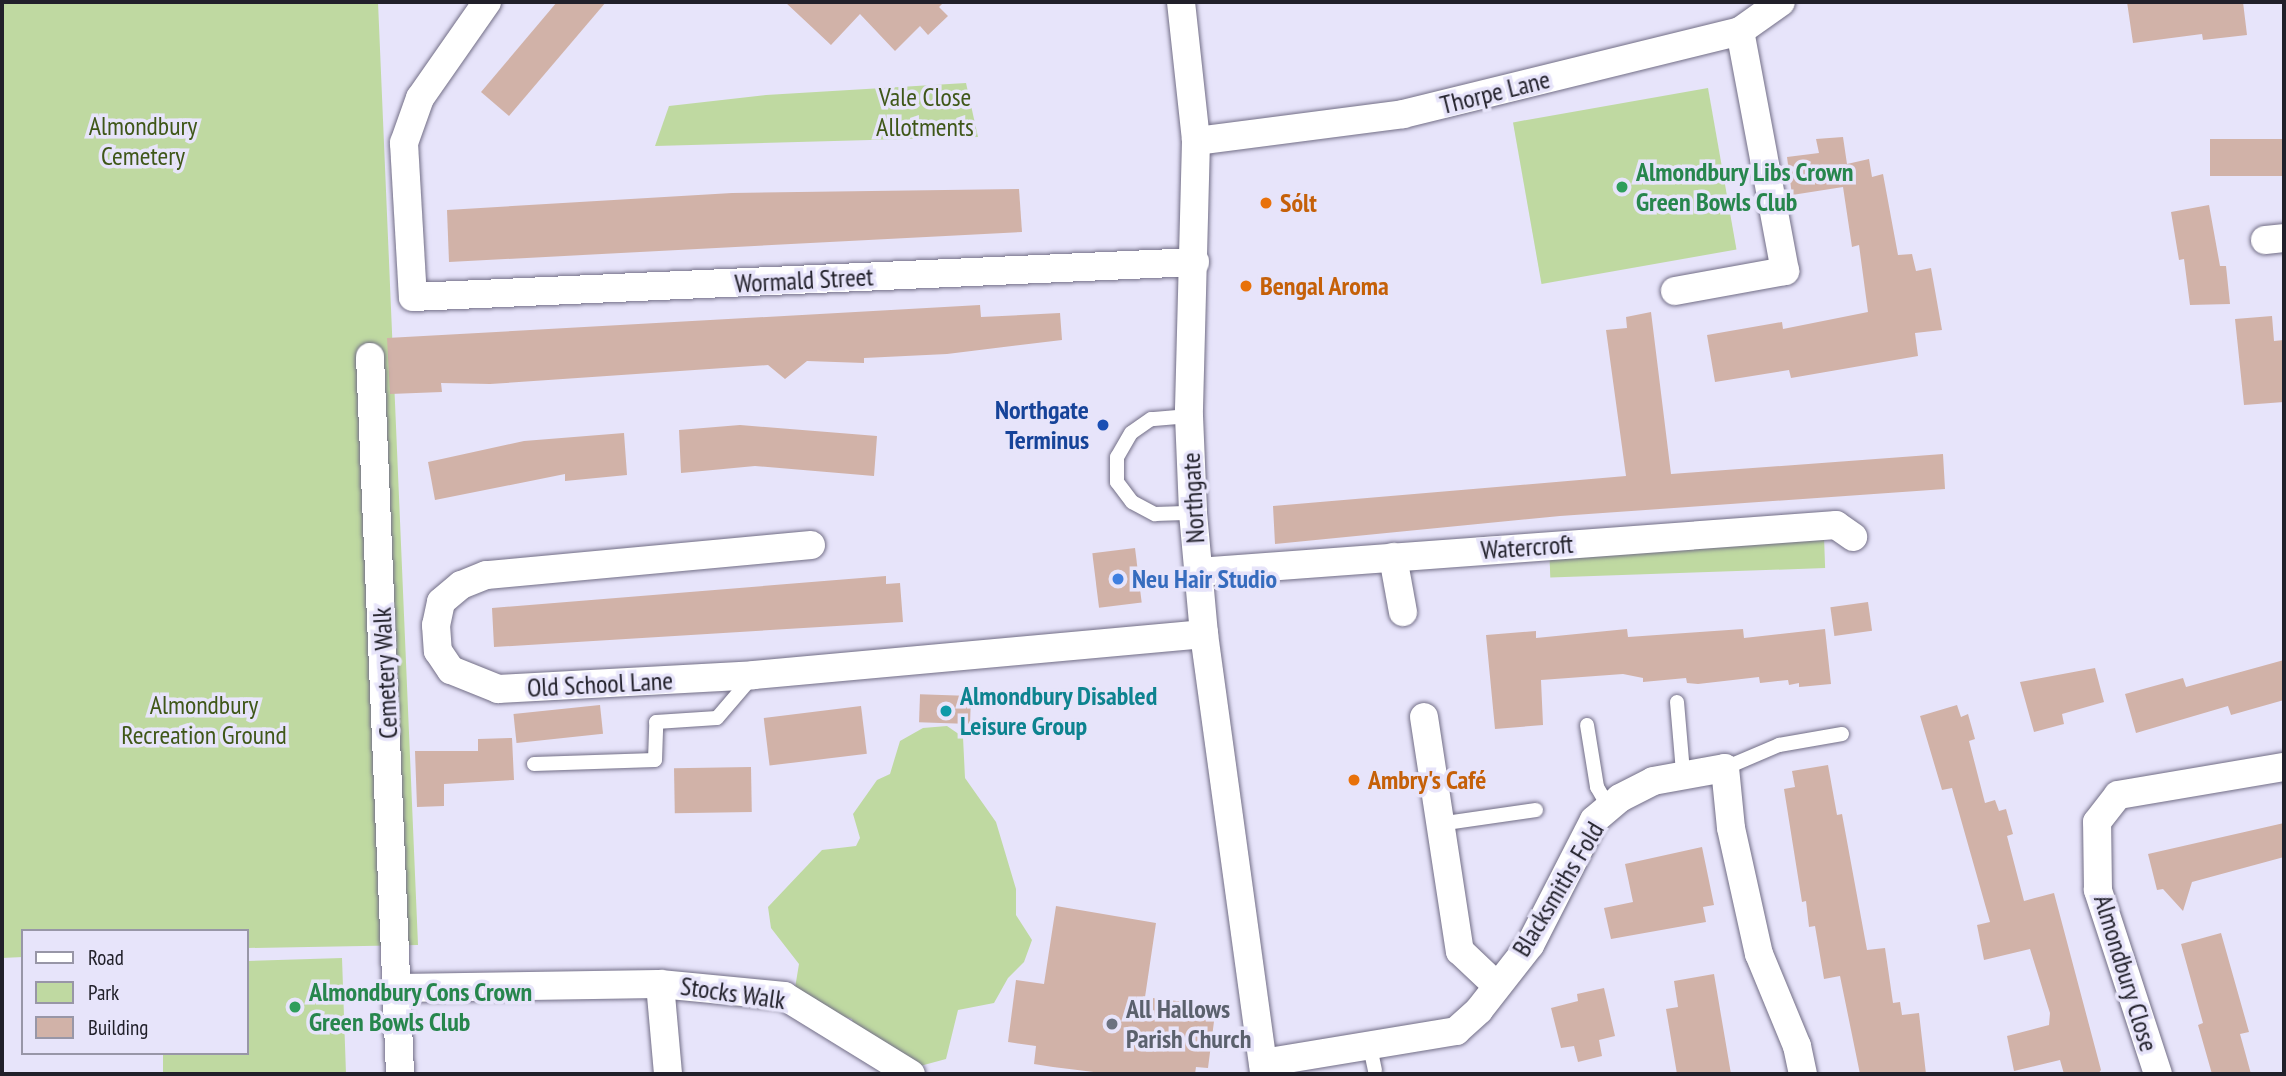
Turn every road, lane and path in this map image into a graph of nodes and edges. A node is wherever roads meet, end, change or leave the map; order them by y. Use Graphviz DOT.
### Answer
graph roads {
  1 [pos="487,2"];
  2 [pos="1181,2"];
  3 [pos="1781,2"];
  4 [pos="1740,32"];
  5 [pos="1196,141"];
  6 [pos="1195,262"];
  7 [pos="1675,291"];
  8 [pos="370,358"];
  9 [pos="1189,416"];
  10 [pos="1193,513"];
  11 [pos="1853,537"];
  12 [pos="811,545"];
  13 [pos="1393,557"];
  14 [pos="1198,572"];
  15 [pos="1403,612"];
  16 [pos="1204,634"];
  17 [pos="754,675"];
  18 [pos="1677,702"];
  19 [pos="1424,717"];
  20 [pos="1587,725"];
  21 [pos="1842,734"];
  22 [pos="534,764"];
  23 [pos="2284,767"];
  24 [pos="1725,768"];
  25 [pos="1684,772"];
  26 [pos="1609,808"];
  27 [pos="1536,810"];
  28 [pos="1439,824"];
  29 [pos="660,984"];
  30 [pos="1496,985"];
  31 [pos="398,988"];
  32 [pos="1263,1069"];
  33 [pos="400,1074"];
  34 [pos="668,1074"];
  35 [pos="911,1074"];
  36 [pos="1803,1074"];
  37 [pos="2158,1074"];
  1 -- 6 [label="street, Wormald Street"];
  2 -- 5 [label="street, Northgate"];
  3 -- 4 [label="street, Thorpe Lane"];
  4 -- 5 [label="street, Thorpe Lane"];
  4 -- 7 [label="street"];
  5 -- 6 [label="street, Northgate"];
  6 -- 9 [label="street, Northgate"];
  8 -- 31 [label="street, Cemetery Walk"];
  9 -- 10 [label="street, Northgate"];
  9 -- 10 [label="lane"];
  10 -- 14 [label="street, Northgate"];
  11 -- 13 [label="street, Watercroft"];
  12 -- 17 [label="street, Old School Lane"];
  13 -- 14 [label="street, Watercroft"];
  13 -- 15 [label="street"];
  14 -- 16 [label="street, Northgate"];
  16 -- 17 [label="street, Old School Lane"];
  16 -- 32 [label="street, Northgate"];
  17 -- 22 [label="lane"];
  18 -- 25 [label="lane"];
  19 -- 28 [label="street"];
  20 -- 26 [label="lane"];
  21 -- 24 [label="lane"];
  23 -- 37 [label="street, Almondbury Close"];
  24 -- 25 [label="street, Blacksmiths Fold"];
  24 -- 36 [label="street"];
  25 -- 26 [label="street, Blacksmiths Fold"];
  26 -- 30 [label="street, Blacksmiths Fold"];
  27 -- 28 [label="lane"];
  28 -- 30 [label="street"];
  29 -- 31 [label="street, Stocks Walk"];
  29 -- 34 [label="street, Stocks Walk"];
  29 -- 35 [label="street, Stocks Walk"];
  30 -- 32 [label="street, Blacksmiths Fold"];
  31 -- 33 [label="street, Cemetery Walk"];
}
